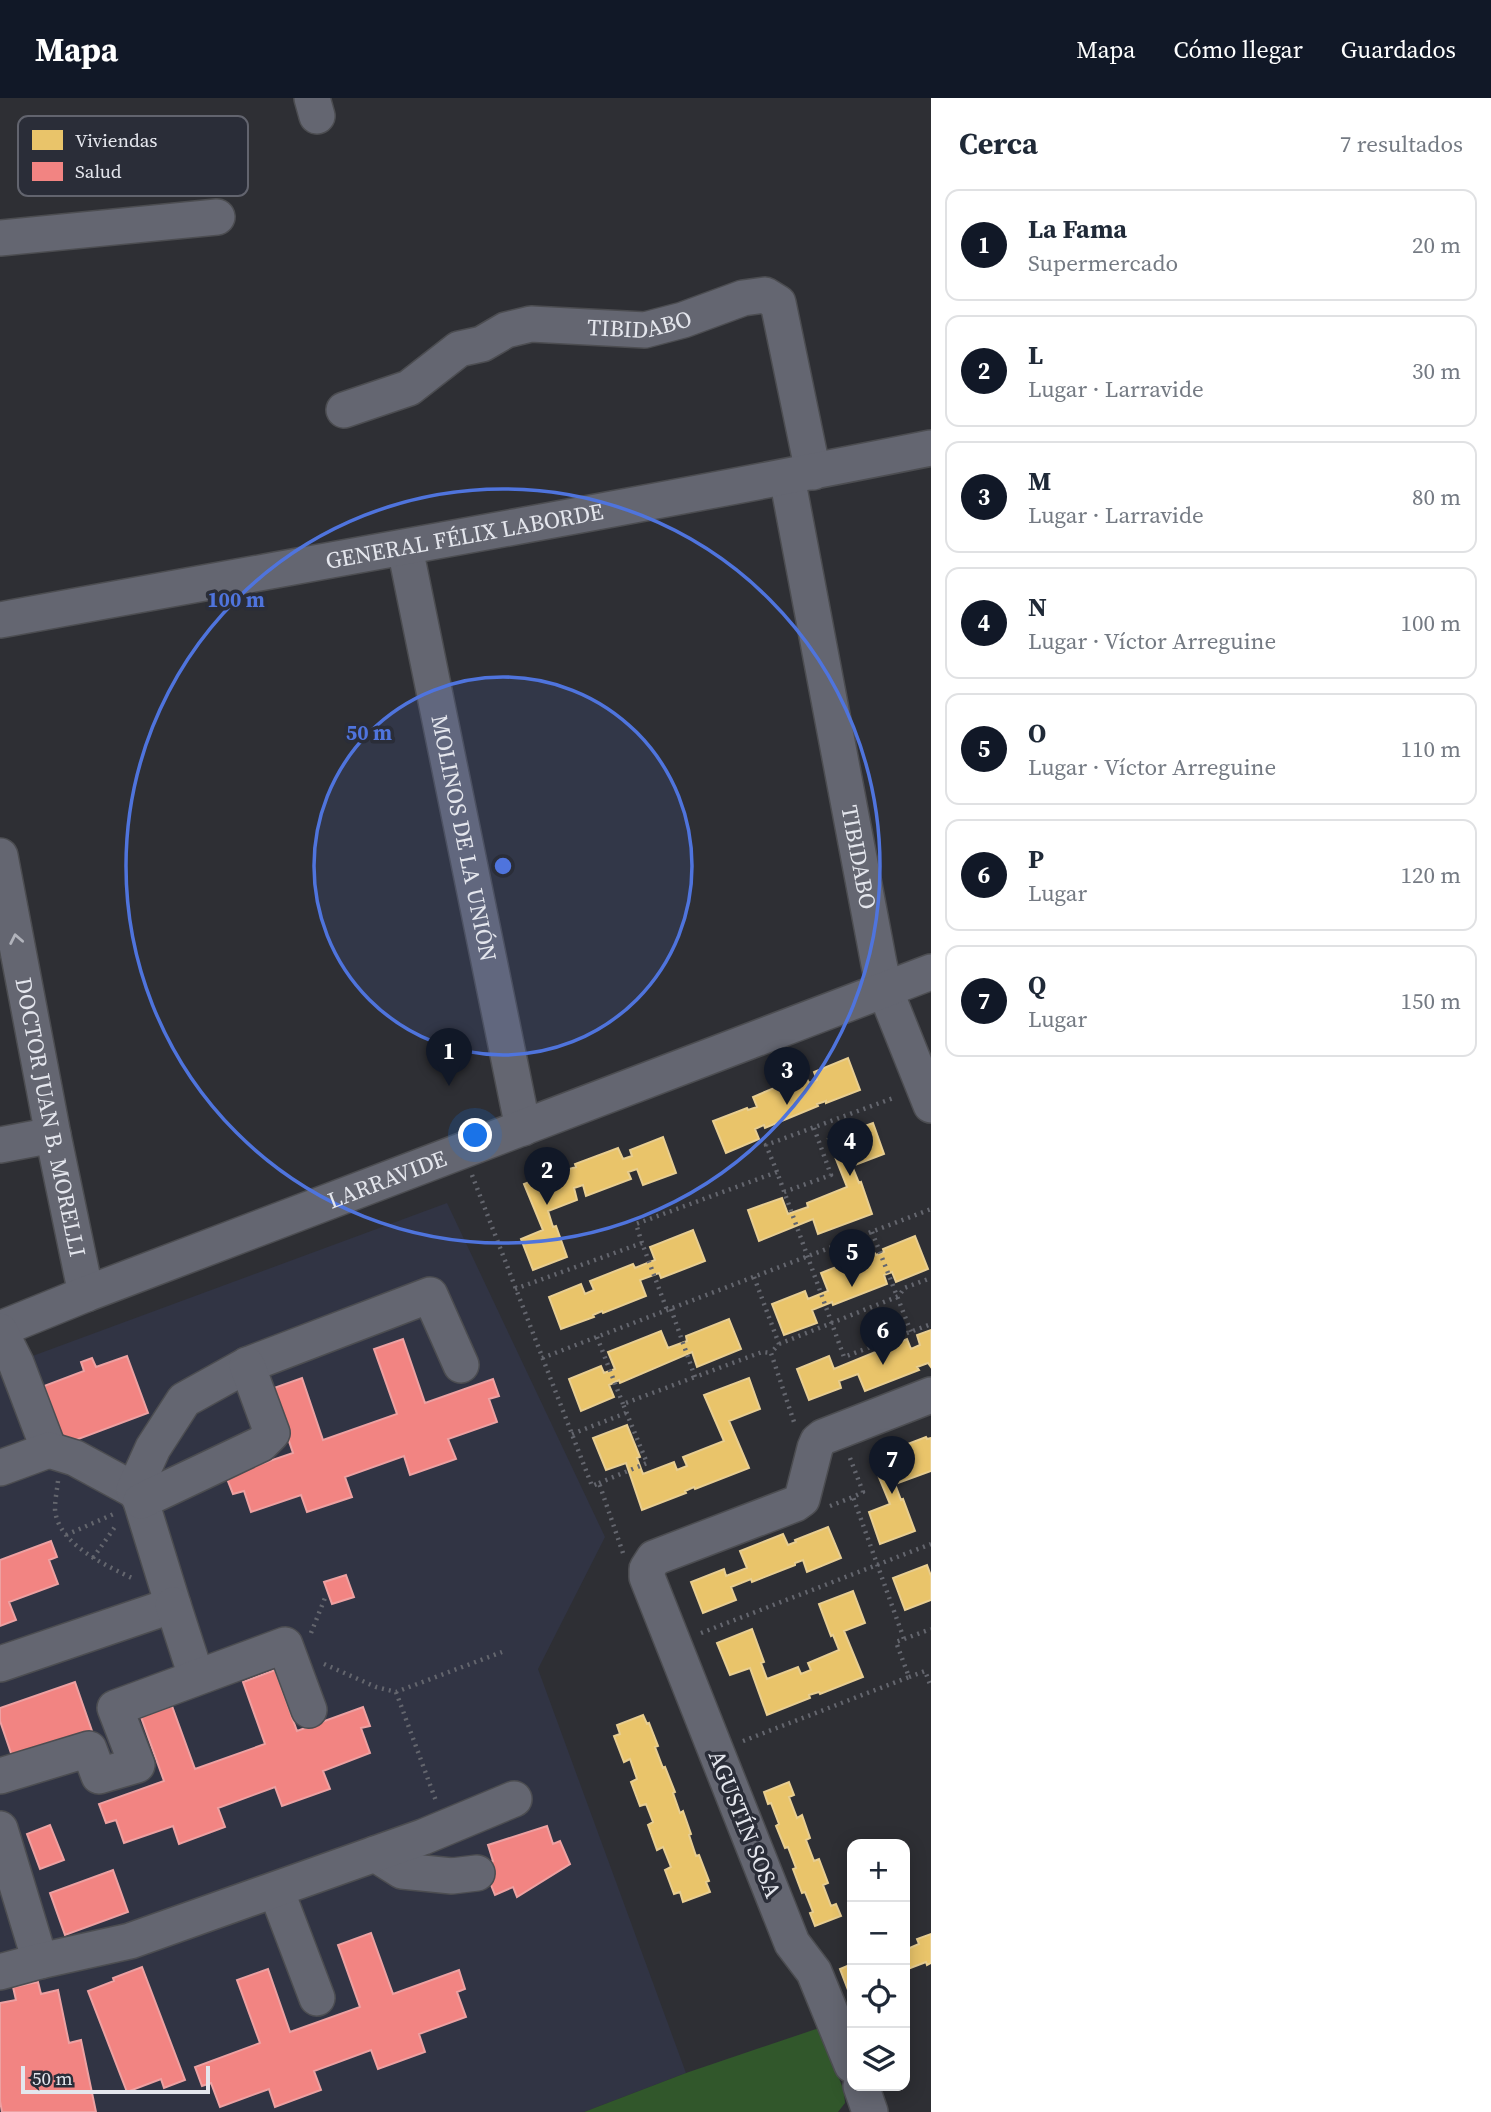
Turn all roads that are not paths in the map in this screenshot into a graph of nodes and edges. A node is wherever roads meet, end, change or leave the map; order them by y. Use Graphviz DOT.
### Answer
graph roads {
  1 [pos="217,217"];
  2 [pos="0,238"];
  3 [pos="344,410"];
  4 [pos="931,448"];
  5 [pos="800,475"];
  6 [pos="405,548"];
  7 [pos="0,620"];
  8 [pos="0,856"];
  9 [pos="931,972"];
  10 [pos="886,990"];
  11 [pos="927,1096"];
  12 [pos="523,1128"];
  13 [pos="53,1135"];
  14 [pos="0,1145"];
  15 [pos="86,1294"];
  16 [pos="0,1330"];
  17 [pos="247,1365"];
  18 [pos="461,1365"];
  19 [pos="931,1395"];
  20 [pos="55,1452"];
  21 [pos="0,1468"];
  22 [pos="134,1499"];
  23 [pos="172,1600"];
  24 [pos="0,1664"];
  25 [pos="196,1676"];
  26 [pos="309,1710"];
  27 [pos="119,1718"];
  28 [pos="89,1749"];
  29 [pos="0,1776"];
  30 [pos="514,1800"];
  31 [pos="0,1829"];
  32 [pos="375,1854"];
  33 [pos="477,1873"];
  34 [pos="276,1890"];
  35 [pos="40,1961"];
  36 [pos="0,1972"];
  37 [pos="317,1998"];
  38 [pos="847,2052"];
  39 [pos="863,2091"];
  40 [pos="870,2112"];
  1 -- 2 [label="street"];
  3 -- 5 [label="street, TIBIDABO"];
  4 -- 5 [label="street, GENERAL FÉLIX LABORDE"];
  5 -- 6 [label="street, GENERAL FÉLIX LABORDE"];
  5 -- 10 [label="street, TIBIDABO"];
  6 -- 7 [label="street, GENERAL FÉLIX LABORDE"];
  6 -- 12 [label="street, MOLINOS DE LA UNIÓN"];
  13 -- 8 [label="street, DOCTOR JUAN B. MORELLI, one-way"];
  9 -- 10 [label="street, LARRAVIDE"];
  10 -- 11 [label="street, TIBIDABO"];
  10 -- 12 [label="street, LARRAVIDE"];
  12 -- 15 [label="street, LARRAVIDE"];
  13 -- 14 [label="street"];
  13 -- 15 [label="street, DOCTOR JUAN B. MORELLI"];
  15 -- 16 [label="street, LARRAVIDE"];
  16 -- 20 [label="street"];
  17 -- 18 [label="street"];
  17 -- 22 [label="street"];
  17 -- 22 [label="street"];
  19 -- 38 [label="street, AGUSTÍN SOSA"];
  20 -- 21 [label="street"];
  20 -- 22 [label="street"];
  22 -- 23 [label="street"];
  23 -- 24 [label="street"];
  23 -- 25 [label="street"];
  25 -- 26 [label="street"];
  25 -- 27 [label="street"];
  27 -- 28 [label="street"];
  27 -- 28 [label="street"];
  28 -- 29 [label="street"];
  30 -- 32 [label="street"];
  31 -- 35 [label="street"];
  32 -- 33 [label="street"];
  32 -- 34 [label="street"];
  34 -- 35 [label="street"];
  34 -- 37 [label="street"];
  35 -- 36 [label="street"];
  39 -- 40 [label="street"];
}
